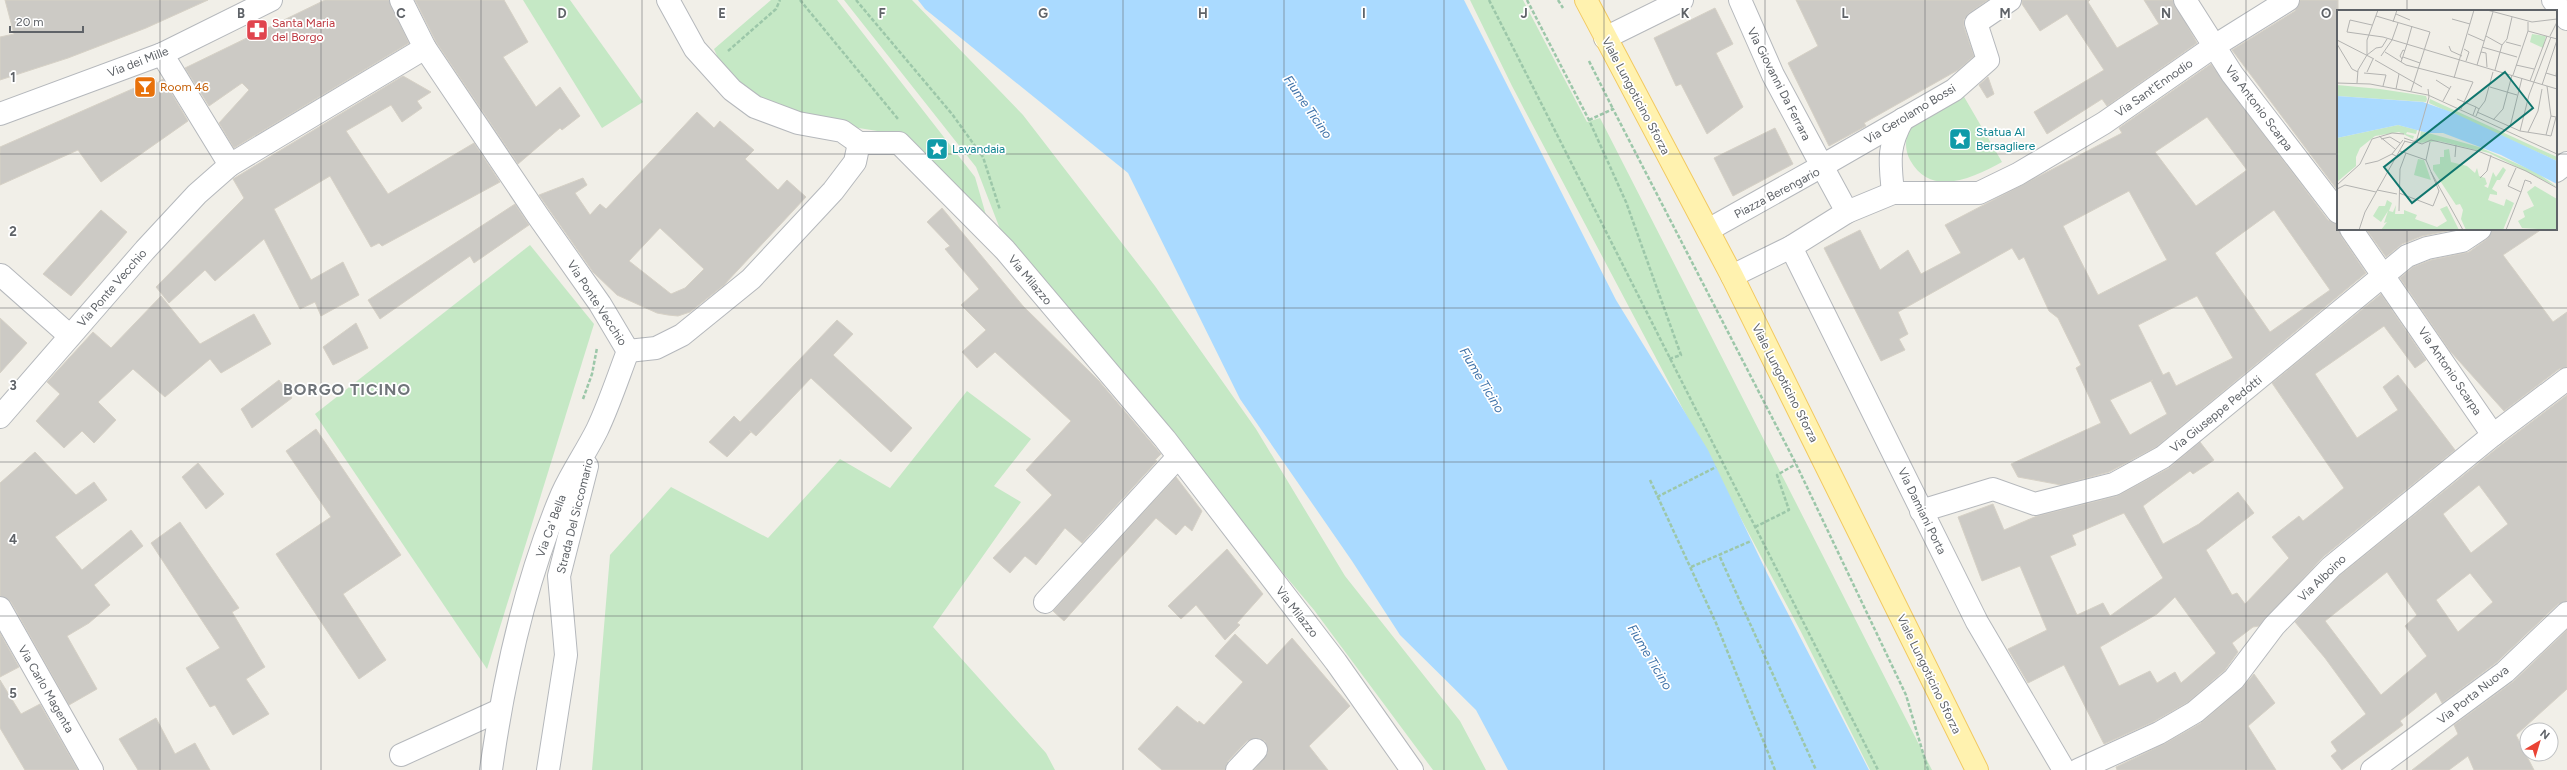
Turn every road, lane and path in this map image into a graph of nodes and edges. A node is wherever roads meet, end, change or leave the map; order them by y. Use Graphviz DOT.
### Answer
graph roads {
  1 [pos="271,0"];
  2 [pos="401,0"];
  3 [pos="668,0"];
  4 [pos="800,0"];
  5 [pos="856,0"];
  6 [pos="1489,0"];
  7 [pos="1527,0"];
  8 [pos="1586,0"];
  9 [pos="1682,0"];
  10 [pos="1740,0"];
  11 [pos="2010,0"];
  12 [pos="2185,0"];
  13 [pos="2288,0"];
  14 [pos="2553,0"];
  15 [pos="2567,19"];
  16 [pos="1605,38"];
  17 [pos="2216,45"];
  18 [pos="425,48"];
  19 [pos="162,54"];
  20 [pos="0,114"];
  21 [pos="1903,119"];
  22 [pos="1589,120"];
  23 [pos="900,122"];
  24 [pos="859,143"];
  25 [pos="2567,163"];
  26 [pos="230,165"];
  27 [pos="1822,166"];
  28 [pos="2557,170"];
  29 [pos="1893,193"];
  30 [pos="2337,211"];
  31 [pos="1847,212"];
  32 [pos="1001,214"];
  33 [pos="1708,230"];
  34 [pos="2352,230"];
  35 [pos="2478,230"];
  36 [pos="1791,247"];
  37 [pos="1,275"];
  38 [pos="1732,276"];
  39 [pos="2386,276"];
  40 [pos="70,336"];
  41 [pos="628,351"];
  42 [pos="1669,359"];
  43 [pos="2567,379"];
  44 [pos="0,417"];
  45 [pos="597,430"];
  46 [pos="2493,435"];
  47 [pos="1178,457"];
  48 [pos="1796,464"];
  49 [pos="1716,467"];
  50 [pos="1650,480"];
  51 [pos="1657,497"];
  52 [pos="1921,511"];
  53 [pos="1755,527"];
  54 [pos="1751,541"];
  55 [pos="1720,557"];
  56 [pos="1691,567"];
  57 [pos="1045,602"];
  58 [pos="0,608"];
  59 [pos="2567,613"];
  60 [pos="500,710"];
  61 [pos="1256,750"];
  62 [pos="401,755"];
  63 [pos="92,770"];
  64 [pos="491,770"];
  65 [pos="548,770"];
  66 [pos="1237,770"];
  67 [pos="1412,770"];
  68 [pos="1775,770"];
  69 [pos="1816,770"];
  70 [pos="1878,770"];
  71 [pos="1928,770"];
  72 [pos="1976,770"];
  73 [pos="2064,770"];
  74 [pos="2078,770"];
  75 [pos="2372,770"];
  1 -- 19 [label="street, Via dei Mille"];
  2 -- 18 [label="street, Via Ponte Vecchio"];
  3 -- 24 [label="street"];
  4 -- 23 [label="path"];
  5 -- 32 [label="path"];
  6 -- 42 [label="path"];
  7 -- 22 [label="path"];
  8 -- 16 [label="main road, Viale Lungoticino Sforza"];
  9 -- 16 [label="street"];
  10 -- 27 [label="street, Via Giovanni Da Ferrara"];
  11 -- 21 [label="street, Via Gerolamo Bossi"];
  12 -- 17 [label="street, Via Antonio Scarpa"];
  13 -- 17 [label="street, Via Sant'Ennodio"];
  14 -- 15 [label="street"];
  16 -- 33 [label="main road, Viale Lungoticino Sforza"];
  17 -- 29 [label="street, Via Sant'Ennodio"];
  17 -- 30 [label="street, Via Antonio Scarpa"];
  18 -- 26 [label="street, Via Ponte Vecchio"];
  18 -- 41 [label="street, Via Ponte Vecchio"];
  19 -- 20 [label="street, Via dei Mille"];
  19 -- 26 [label="street"];
  21 -- 27 [label="street, Via Gerolamo Bossi"];
  21 -- 29 [label="street"];
  22 -- 42 [label="path"];
  22 -- 48 [label="path"];
  24 -- 41 [label="street, Via Ponte Vecchio"];
  24 -- 47 [label="street, Via Milazzo"];
  25 -- 28 [label="street"];
  26 -- 40 [label="street, Via Ponte Vecchio"];
  27 -- 31 [label="street, Piazza Berengario"];
  27 -- 33 [label="street, Piazza Berengario"];
  29 -- 31 [label="street"];
  31 -- 36 [label="street"];
  33 -- 38 [label="main road, Viale Lungoticino Sforza"];
  34 -- 39 [label="street, Via Antonio Scarpa"];
  35 -- 39 [label="street, Via Giuseppe Pedotti"];
  36 -- 38 [label="street"];
  36 -- 52 [label="street, Via Damiani Porta"];
  37 -- 40 [label="street"];
  38 -- 72 [label="main road, Viale Lungoticino Sforza"];
  39 -- 46 [label="street, Via Antonio Scarpa"];
  39 -- 52 [label="street, Via Giuseppe Pedotti"];
  40 -- 44 [label="street, Via Ponte Vecchio"];
  41 -- 45 [label="street, Via Ca' Bella"];
  42 -- 53 [label="path"];
  43 -- 46 [label="street, Via Alboino"];
  45 -- 60 [label="street, Via Ca' Bella"];
  45 -- 65 [label="street, Strada Del Siccomario"];
  46 -- 74 [label="street, Via Alboino"];
  47 -- 57 [label="street"];
  47 -- 67 [label="street, Via Milazzo"];
  48 -- 53 [label="path"];
  48 -- 71 [label="path"];
  49 -- 51 [label="path"];
  50 -- 51 [label="path"];
  51 -- 56 [label="path"];
  52 -- 73 [label="street, Via Damiani Porta"];
  53 -- 70 [label="path"];
  54 -- 56 [label="path"];
  55 -- 69 [label="path"];
  56 -- 68 [label="path"];
  58 -- 63 [label="street, Via Carlo Magenta"];
  59 -- 75 [label="street, Via Porta Nuova"];
  60 -- 62 [label="street"];
  60 -- 64 [label="street, Via Ca' Bella"];
  61 -- 66 [label="street"];
}
